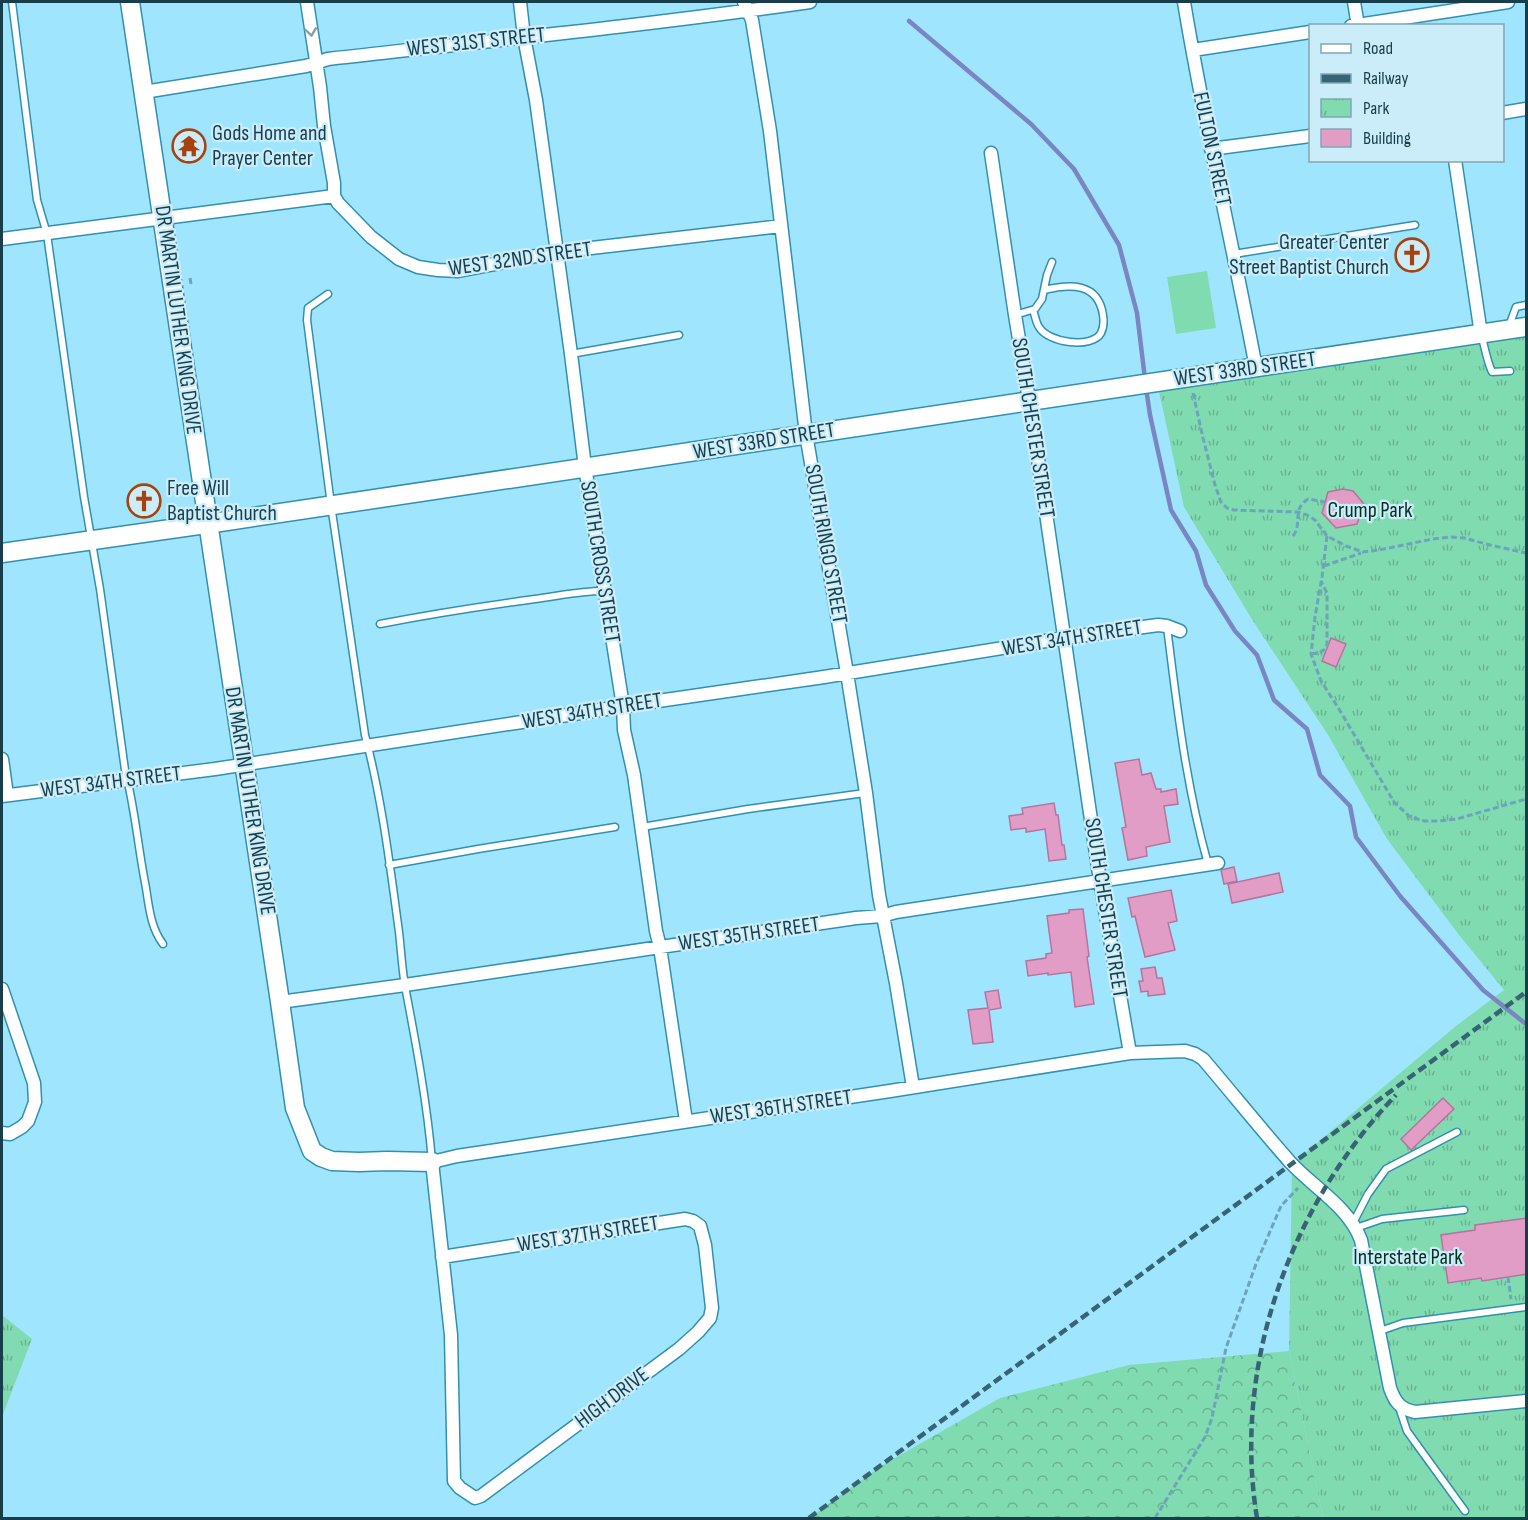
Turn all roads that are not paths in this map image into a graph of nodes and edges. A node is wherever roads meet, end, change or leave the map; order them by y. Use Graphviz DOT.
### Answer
graph roads {
  1 [pos="12,2"];
  2 [pos="130,2"];
  3 [pos="307,2"];
  4 [pos="520,2"];
  5 [pos="810,2"];
  6 [pos="1184,2"];
  7 [pos="1354,2"];
  8 [pos="1508,2"];
  9 [pos="1481,4"];
  10 [pos="746,6"];
  11 [pos="1355,24"];
  12 [pos="1361,24"];
  13 [pos="1309,32"];
  14 [pos="524,37"];
  15 [pos="1193,50"];
  16 [pos="316,62"];
  17 [pos="144,92"];
  18 [pos="1527,109"];
  19 [pos="1504,113"];
  20 [pos="1309,136"];
  21 [pos="1211,149"];
  22 [pos="991,153"];
  23 [pos="1455,162"];
  24 [pos="334,196"];
  25 [pos="163,218"];
  26 [pos="1415,225"];
  27 [pos="781,226"];
  28 [pos="46,234"];
  29 [pos="2,239"];
  30 [pos="557,252"];
  31 [pos="1234,254"];
  32 [pos="1052,262"];
  33 [pos="1044,290"];
  34 [pos="328,294"];
  35 [pos="1527,305"];
  36 [pos="1033,310"];
  37 [pos="1015,315"];
  38 [pos="1527,327"];
  39 [pos="1508,330"];
  40 [pos="1481,334"];
  41 [pos="680,335"];
  42 [pos="571,354"];
  43 [pos="1256,368"];
  44 [pos="1510,371"];
  45 [pos="1029,401"];
  46 [pos="806,434"];
  47 [pos="585,467"];
  48 [pos="331,505"];
  49 [pos="208,523"];
  50 [pos="92,540"];
  51 [pos="2,553"];
  52 [pos="603,591"];
  53 [pos="380,624"];
  54 [pos="1167,626"];
  55 [pos="1180,631"];
  56 [pos="1064,639"];
  57 [pos="848,673"];
  58 [pos="623,706"];
  59 [pos="368,746"];
  60 [pos="2,759"];
  61 [pos="245,764"];
  62 [pos="128,780"];
  63 [pos="866,793"];
  64 [pos="4,796"];
  65 [pos="615,827"];
  66 [pos="642,827"];
  67 [pos="1213,863"];
  68 [pos="389,865"];
  69 [pos="1100,881"];
  70 [pos="882,916"];
  71 [pos="164,944"];
  72 [pos="660,947"];
  73 [pos="405,985"];
  74 [pos="2,989"];
  75 [pos="280,1002"];
  76 [pos="1130,1053"];
  77 [pos="914,1086"];
  78 [pos="686,1121"];
  79 [pos="1456,1132"];
  80 [pos="2,1133"];
  81 [pos="432,1162"];
  82 [pos="1464,1210"];
  83 [pos="1354,1225"];
  84 [pos="442,1257"];
  85 [pos="707,1258"];
  86 [pos="1527,1307"];
  87 [pos="1379,1332"];
  88 [pos="1527,1401"];
  89 [pos="1399,1406"];
  90 [pos="1465,1510"];
  1 -- 28 [label="lane"];
  2 -- 17 [label="street, DR MARTIN LUTHER KING DRIVE"];
  3 -- 16 [label="street, one-way"];
  4 -- 14 [label="street, SOUTH CROSS STREET"];
  5 -- 10 [label="street, WEST 31ST STREET"];
  6 -- 15 [label="street, FULTON STREET"];
  7 -- 11 [label="street"];
  8 -- 9 [label="street"];
  9 -- 12 [label="street"];
  10 -- 14 [label="street, WEST 31ST STREET"];
  10 -- 27 [label="street, SOUTH RINGO STREET"];
  13 -- 15 [label="street"];
  14 -- 16 [label="street, WEST 31ST STREET"];
  14 -- 30 [label="street, SOUTH CROSS STREET"];
  15 -- 21 [label="street, FULTON STREET"];
  16 -- 17 [label="street, WEST 31ST STREET"];
  16 -- 24 [label="street"];
  17 -- 25 [label="street, DR MARTIN LUTHER KING DRIVE"];
  18 -- 19 [label="street"];
  20 -- 21 [label="street"];
  21 -- 31 [label="street, FULTON STREET"];
  22 -- 37 [label="street, SOUTH CHESTER STREET"];
  23 -- 40 [label="street"];
  24 -- 25 [label="street"];
  24 -- 30 [label="street, WEST 32ND STREET"];
  25 -- 28 [label="street"];
  25 -- 49 [label="street, DR MARTIN LUTHER KING DRIVE"];
  26 -- 31 [label="lane"];
  27 -- 30 [label="street, WEST 32ND STREET"];
  27 -- 46 [label="street, SOUTH RINGO STREET"];
  28 -- 29 [label="street"];
  28 -- 50 [label="lane"];
  30 -- 42 [label="street, SOUTH CROSS STREET"];
  31 -- 43 [label="street, FULTON STREET"];
  32 -- 33 [label="lane"];
  33 -- 36 [label="lane"];
  33 -- 36 [label="lane"];
  34 -- 48 [label="lane"];
  35 -- 39 [label="lane"];
  36 -- 37 [label="lane"];
  37 -- 45 [label="street, SOUTH CHESTER STREET"];
  38 -- 39 [label="street, WEST 33RD STREET"];
  39 -- 40 [label="street, WEST 33RD STREET"];
  40 -- 43 [label="street, WEST 33RD STREET"];
  40 -- 44 [label="lane"];
  41 -- 42 [label="lane"];
  42 -- 47 [label="street, SOUTH CROSS STREET"];
  43 -- 45 [label="street, WEST 33RD STREET"];
  45 -- 46 [label="street, WEST 33RD STREET"];
  45 -- 56 [label="street, SOUTH CHESTER STREET"];
  46 -- 47 [label="street, WEST 33RD STREET"];
  46 -- 57 [label="street, SOUTH RINGO STREET"];
  47 -- 48 [label="street, WEST 33RD STREET"];
  47 -- 52 [label="street, SOUTH CROSS STREET"];
  48 -- 49 [label="street, WEST 33RD STREET"];
  48 -- 59 [label="lane"];
  49 -- 50 [label="street, WEST 33RD STREET"];
  49 -- 61 [label="street, DR MARTIN LUTHER KING DRIVE"];
  50 -- 51 [label="street, WEST 33RD STREET"];
  50 -- 62 [label="lane"];
  52 -- 53 [label="lane"];
  52 -- 58 [label="street, SOUTH CROSS STREET"];
  54 -- 55 [label="street, WEST 34TH STREET"];
  54 -- 56 [label="street, WEST 34TH STREET"];
  54 -- 67 [label="lane"];
  56 -- 57 [label="street, WEST 34TH STREET"];
  56 -- 69 [label="street, SOUTH CHESTER STREET"];
  57 -- 58 [label="street, WEST 34TH STREET"];
  57 -- 63 [label="street, SOUTH RINGO STREET"];
  58 -- 59 [label="street, WEST 34TH STREET"];
  58 -- 66 [label="street, SOUTH CROSS STREET"];
  59 -- 61 [label="street, WEST 34TH STREET"];
  59 -- 68 [label="lane"];
  60 -- 64 [label="street"];
  61 -- 62 [label="street, WEST 34TH STREET"];
  61 -- 75 [label="street, DR MARTIN LUTHER KING DRIVE"];
  62 -- 64 [label="street, WEST 34TH STREET"];
  62 -- 71 [label="lane"];
  63 -- 66 [label="lane"];
  63 -- 70 [label="street, SOUTH RINGO STREET"];
  65 -- 68 [label="lane"];
  66 -- 72 [label="street, SOUTH CROSS STREET"];
  67 -- 69 [label="street, WEST 35TH STREET"];
  68 -- 73 [label="lane"];
  69 -- 70 [label="street, WEST 35TH STREET"];
  69 -- 76 [label="street, SOUTH CHESTER STREET"];
  70 -- 72 [label="street, WEST 35TH STREET"];
  70 -- 77 [label="street, SOUTH RINGO STREET"];
  72 -- 73 [label="street, WEST 35TH STREET"];
  72 -- 78 [label="street, SOUTH CROSS STREET"];
  73 -- 75 [label="street, WEST 35TH STREET"];
  73 -- 81 [label="lane"];
  74 -- 80 [label="street"];
  75 -- 81 [label="street, DR MARTIN LUTHER KING DRIVE"];
  76 -- 77 [label="street, WEST 36TH STREET"];
  76 -- 83 [label="street"];
  77 -- 78 [label="street, WEST 36TH STREET"];
  78 -- 81 [label="street, WEST 36TH STREET"];
  79 -- 83 [label="lane"];
  81 -- 84 [label="street"];
  82 -- 83 [label="lane"];
  83 -- 87 [label="street"];
  84 -- 85 [label="street, WEST 37TH STREET"];
  84 -- 85 [label="street, HIGH DRIVE"];
  86 -- 87 [label="lane"];
  87 -- 89 [label="street"];
  88 -- 89 [label="street"];
  89 -- 90 [label="lane"];
}
